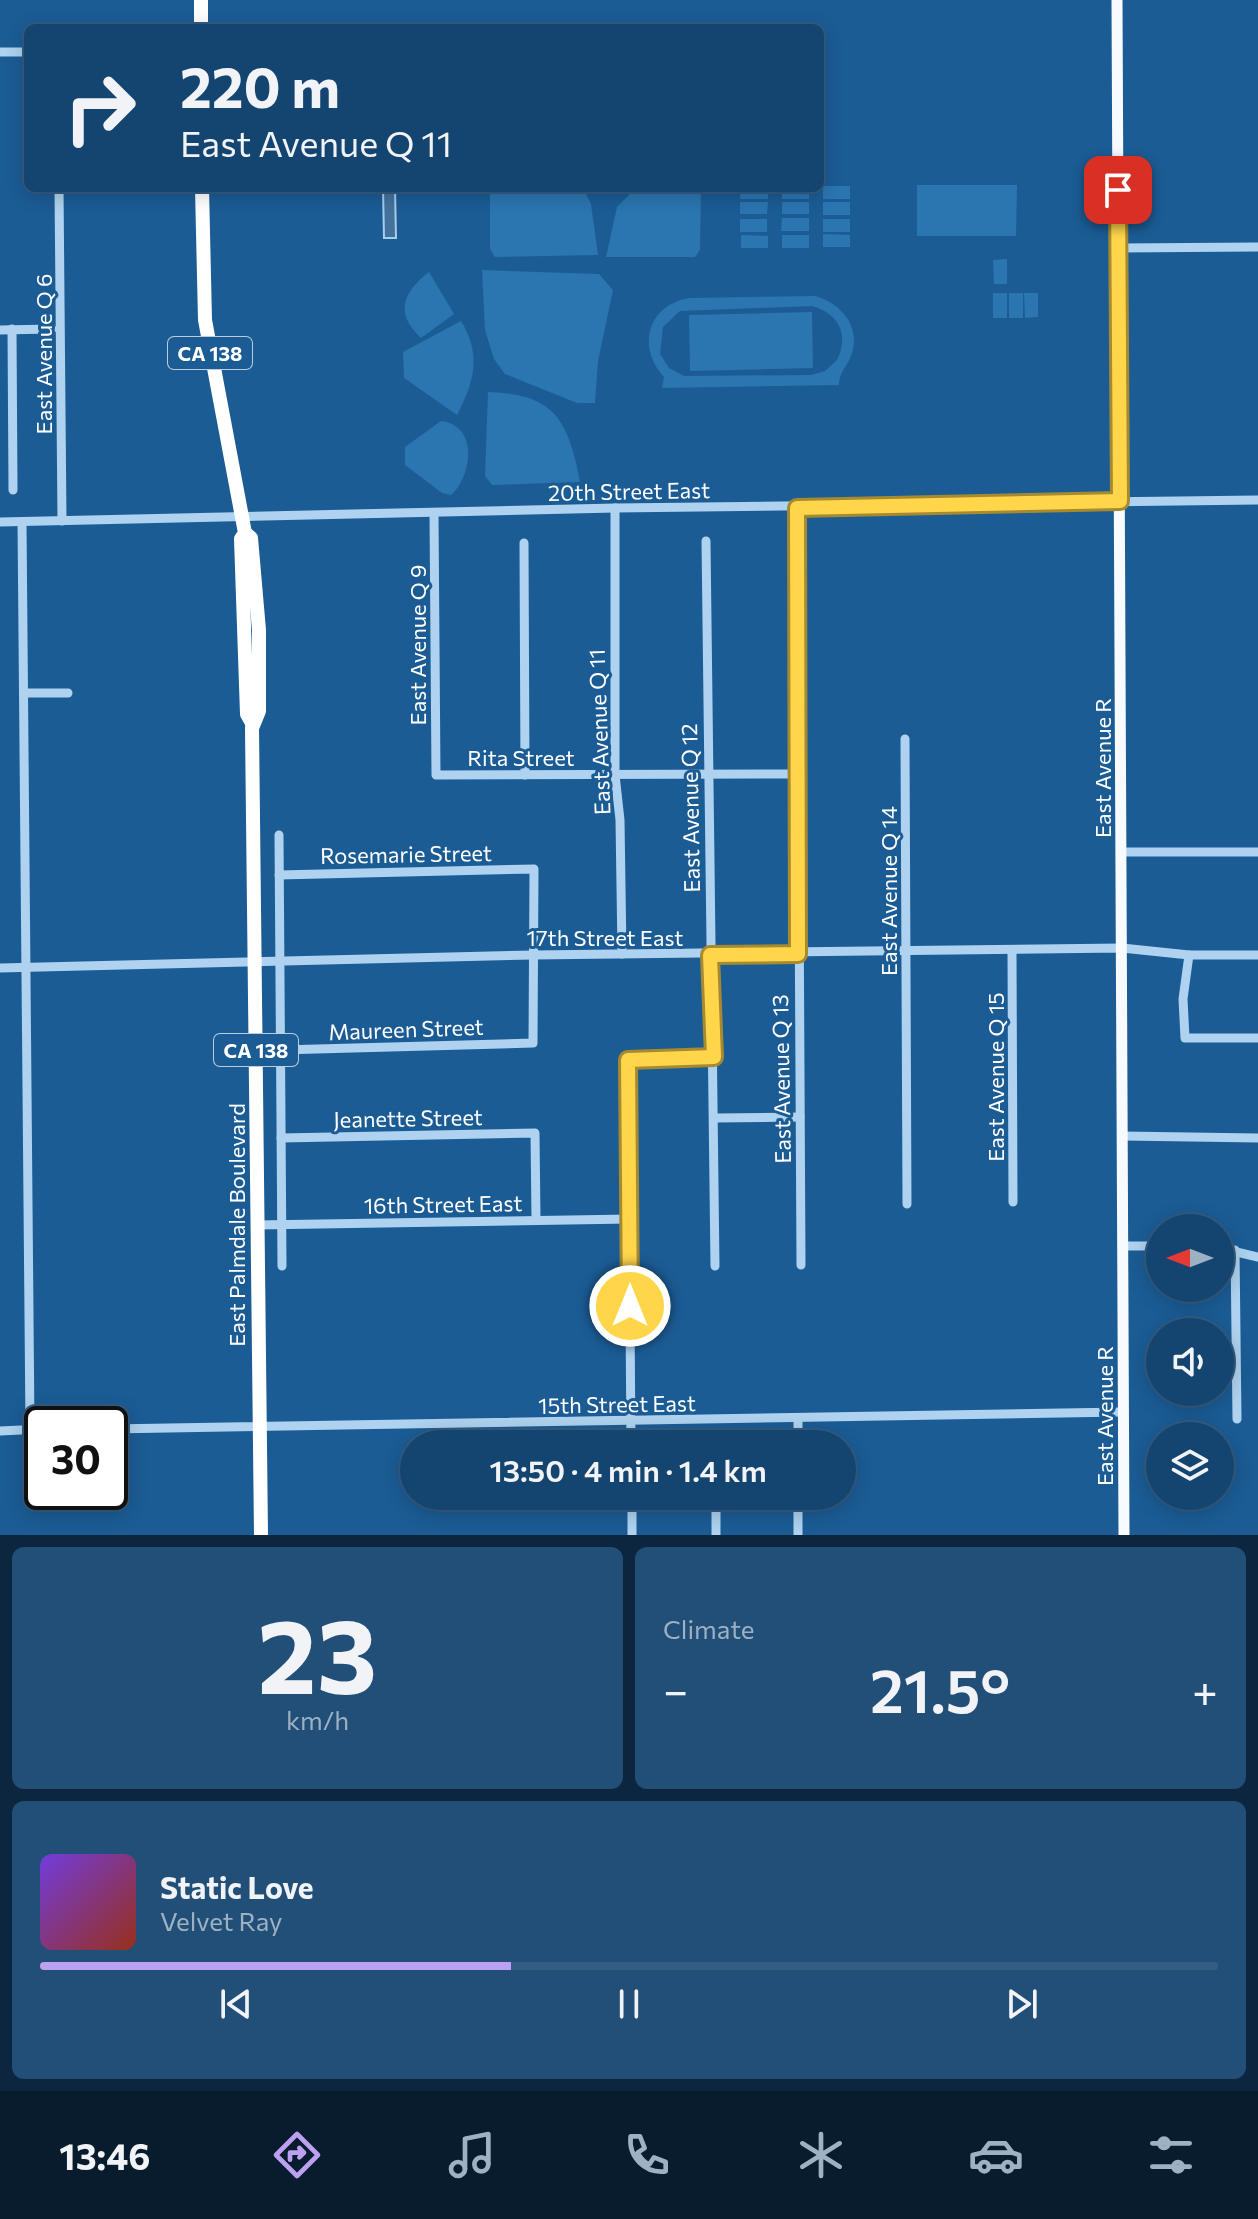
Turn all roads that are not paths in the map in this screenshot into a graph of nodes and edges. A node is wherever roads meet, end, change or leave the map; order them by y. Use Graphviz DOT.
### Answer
graph roads {
  1 [pos="201,0"];
  2 [pos="1117,0"];
  3 [pos="201,24"];
  4 [pos="0,52"];
  5 [pos="24,52"];
  6 [pos="59,192"];
  7 [pos="202,192"];
  8 [pos="1258,247"];
  9 [pos="1119,248"];
  10 [pos="12,329"];
  11 [pos="52,329"];
  12 [pos="0,330"];
  13 [pos="13,490"];
  14 [pos="1258,500"];
  15 [pos="1120,501"];
  16 [pos="615,508"];
  17 [pos="797,508"];
  18 [pos="434,514"];
  19 [pos="243,516"];
  20 [pos="62,521"];
  21 [pos="0,522"];
  22 [pos="22,522"];
  23 [pos="245,533"];
  24 [pos="706,541"];
  25 [pos="524,543"];
  26 [pos="246,630"];
  27 [pos="259,687"];
  28 [pos="24,693"];
  29 [pos="68,693"];
  30 [pos="252,723"];
  31 [pos="905,739"];
  32 [pos="707,774"];
  33 [pos="798,774"];
  34 [pos="436,775"];
  35 [pos="525,775"];
  36 [pos="615,775"];
  37 [pos="279,835"];
  38 [pos="1122,852"];
  39 [pos="1258,852"];
  40 [pos="279,875"];
  41 [pos="1122,948"];
  42 [pos="1012,951"];
  43 [pos="906,953"];
  44 [pos="622,954"];
  45 [pos="798,954"];
  46 [pos="533,955"];
  47 [pos="710,955"];
  48 [pos="1189,955"];
  49 [pos="1258,955"];
  50 [pos="256,962"];
  51 [pos="280,962"];
  52 [pos="26,967"];
  53 [pos="0,968"];
  54 [pos="1258,1038"];
  55 [pos="280,1050"];
  56 [pos="714,1057"];
  57 [pos="800,1117"];
  58 [pos="715,1118"];
  59 [pos="1122,1136"];
  60 [pos="281,1138"];
  61 [pos="1258,1138"];
  62 [pos="1013,1202"];
  63 [pos="907,1204"];
  64 [pos="630,1219"];
  65 [pos="536,1220"];
  66 [pos="257,1225"];
  67 [pos="282,1225"];
  68 [pos="1123,1246"];
  69 [pos="1146,1246"];
  70 [pos="1235,1250"];
  71 [pos="1258,1257"];
  72 [pos="801,1265"];
  73 [pos="282,1266"];
  74 [pos="715,1266"];
  75 [pos="30,1406"];
  76 [pos="1124,1412"];
  77 [pos="798,1419"];
  78 [pos="1237,1419"];
  79 [pos="631,1421"];
  80 [pos="260,1427"];
  81 [pos="24,1429"];
  82 [pos="128,1429"];
  83 [pos="631,1430"];
  84 [pos="798,1430"];
  85 [pos="0,1431"];
  86 [pos="632,1510"];
  87 [pos="716,1510"];
  88 [pos="798,1510"];
  89 [pos="261,1535"];
  90 [pos="632,1535"];
  91 [pos="716,1535"];
  92 [pos="798,1535"];
  93 [pos="1124,1535"];
  1 -- 3 [label="highway"];
  2 -- 9 [label="main road, East Avenue R"];
  4 -- 5 [label="street"];
  6 -- 20 [label="street, East Avenue Q 6"];
  7 -- 19 [label="highway, East Palmdale Boulevard / CA 138"];
  8 -- 9 [label="street"];
  9 -- 15 [label="main road, East Avenue R"];
  10 -- 11 [label="street"];
  10 -- 12 [label="street"];
  10 -- 13 [label="street, East Avenue Q 6"];
  14 -- 15 [label="street, 20th Street East"];
  15 -- 17 [label="street, 20th Street East"];
  15 -- 38 [label="main road, East Avenue R"];
  16 -- 17 [label="street, 20th Street East"];
  16 -- 18 [label="street, 20th Street East"];
  16 -- 36 [label="street, East Avenue Q 11"];
  17 -- 33 [label="street, East Avenue Q 13"];
  18 -- 19 [label="street, 20th Street East"];
  18 -- 34 [label="street, East Avenue Q 9"];
  19 -- 20 [label="street, 20th Street East"];
  19 -- 23 [label="highway, East Palmdale Boulevard / CA 138"];
  20 -- 22 [label="street, 20th Street East"];
  21 -- 22 [label="street, 20th Street East"];
  22 -- 28 [label="street"];
  23 -- 26 [label="highway, East Palmdale Boulevard / CA 138"];
  23 -- 27 [label="highway, East Palmdale Boulevard / CA 138"];
  24 -- 32 [label="street, East Avenue Q 12"];
  25 -- 35 [label="street"];
  26 -- 27 [label="highway"];
  26 -- 30 [label="highway, East Palmdale Boulevard / CA 138"];
  27 -- 30 [label="highway, East Palmdale Boulevard / CA 138"];
  28 -- 29 [label="street"];
  28 -- 52 [label="street"];
  30 -- 50 [label="highway, East Palmdale Boulevard / CA 138"];
  31 -- 43 [label="street, East Avenue Q 14"];
  32 -- 33 [label="street, Rita Street"];
  32 -- 36 [label="street, Rita Street"];
  32 -- 47 [label="street, East Avenue Q 12"];
  33 -- 45 [label="street, East Avenue Q 13"];
  34 -- 35 [label="street, Rita Street"];
  35 -- 36 [label="street, Rita Street"];
  36 -- 44 [label="street, East Avenue Q 11"];
  37 -- 40 [label="street, East Palmdale Boulevard"];
  38 -- 39 [label="street"];
  38 -- 41 [label="main road, East Avenue R"];
  40 -- 46 [label="street, Rosemarie Street"];
  40 -- 51 [label="street, East Palmdale Boulevard"];
  41 -- 42 [label="street, 17th Street East"];
  41 -- 48 [label="street, 17th Street East"];
  41 -- 59 [label="main road, East Avenue R"];
  42 -- 43 [label="street, 17th Street East"];
  42 -- 62 [label="street, East Avenue Q 15"];
  43 -- 45 [label="street, 17th Street East"];
  43 -- 63 [label="street, East Avenue Q 14"];
  44 -- 46 [label="street, 17th Street East"];
  44 -- 47 [label="street, 17th Street East"];
  45 -- 47 [label="street, 17th Street East"];
  45 -- 57 [label="street, East Avenue Q 13"];
  46 -- 51 [label="street, 17th Street East"];
  46 -- 55 [label="street, Maureen Street"];
  47 -- 56 [label="street, East Avenue Q 12"];
  48 -- 49 [label="street, 17th Street East"];
  48 -- 54 [label="street"];
  50 -- 51 [label="street, 17th Street East"];
  50 -- 52 [label="street, 17th Street East"];
  50 -- 66 [label="highway, East Palmdale Boulevard / CA 138"];
  51 -- 55 [label="street, East Palmdale Boulevard"];
  52 -- 53 [label="street, 17th Street East"];
  52 -- 75 [label="street"];
  55 -- 60 [label="street, East Palmdale Boulevard"];
  56 -- 58 [label="street, East Avenue Q 12"];
  56 -- 64 [label="street"];
  57 -- 58 [label="street"];
  57 -- 72 [label="street, East Avenue Q 13"];
  58 -- 74 [label="street, East Avenue Q 12"];
  59 -- 61 [label="street"];
  59 -- 68 [label="main road, East Avenue R"];
  60 -- 65 [label="street, Jeanette Street"];
  60 -- 67 [label="street, East Palmdale Boulevard"];
  64 -- 65 [label="street, 16th Street East"];
  64 -- 79 [label="street"];
  65 -- 67 [label="street, 16th Street East"];
  66 -- 67 [label="street, 16th Street East"];
  66 -- 80 [label="highway, East Palmdale Boulevard / CA 138"];
  67 -- 73 [label="street, East Palmdale Boulevard"];
  68 -- 69 [label="street"];
  68 -- 76 [label="main road, East Avenue R"];
  70 -- 71 [label="street"];
  70 -- 78 [label="street"];
  76 -- 77 [label="street, 15th Street East"];
  76 -- 93 [label="main road, East Avenue R"];
  77 -- 79 [label="street, 15th Street East"];
  77 -- 84 [label="street"];
  79 -- 80 [label="street, 15th Street East"];
  79 -- 83 [label="street"];
  80 -- 82 [label="street, 15th Street East"];
  80 -- 89 [label="highway, East Palmdale Boulevard / CA 138"];
  81 -- 85 [label="street"];
  86 -- 90 [label="street"];
  87 -- 91 [label="street"];
  88 -- 92 [label="street"];
}
